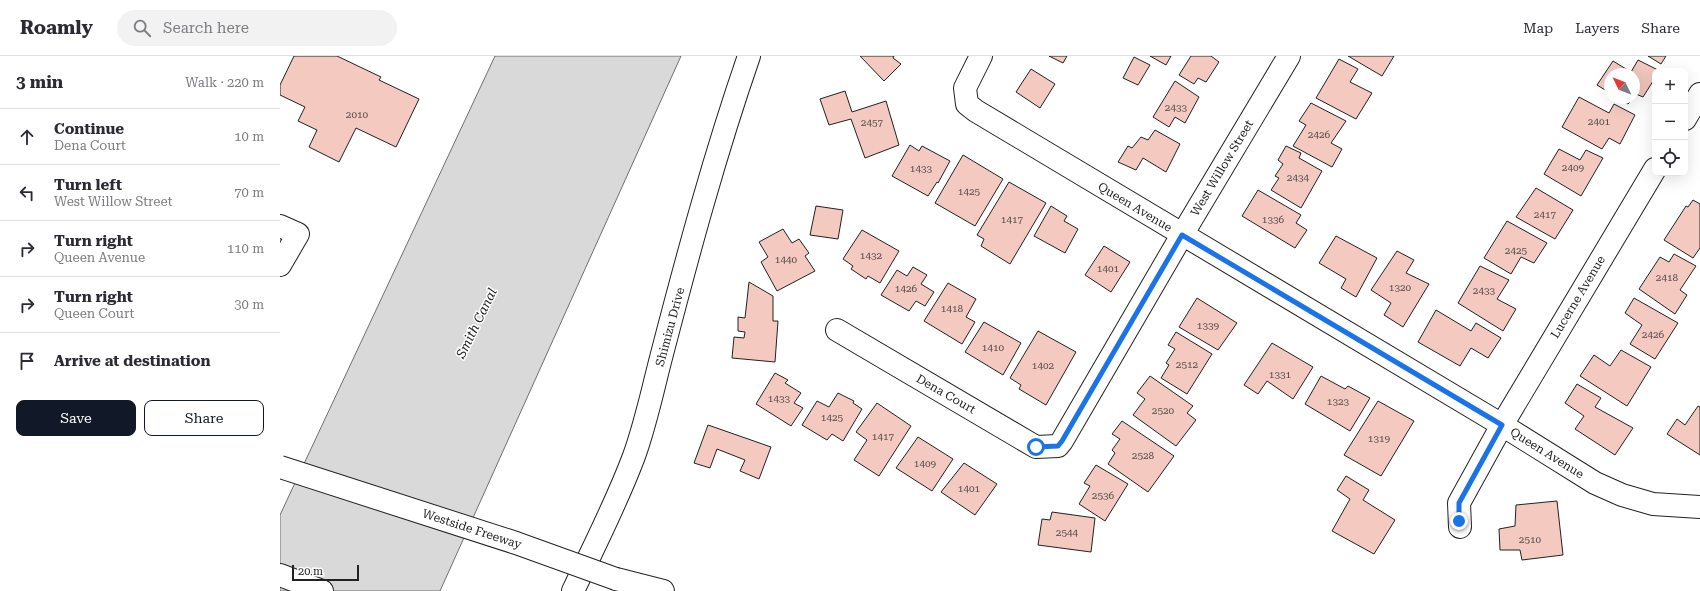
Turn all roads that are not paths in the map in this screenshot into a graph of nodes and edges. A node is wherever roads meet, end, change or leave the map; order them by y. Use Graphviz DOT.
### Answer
graph roads {
  1 [pos="749,56"];
  2 [pos="981,56"];
  3 [pos="1289,56"];
  4 [pos="1700,94"];
  5 [pos="1688,114"];
  6 [pos="1652,174"];
  7 [pos="280,226"];
  8 [pos="1182,235"];
  9 [pos="280,265"];
  10 [pos="837,330"];
  11 [pos="1502,425"];
  12 [pos="1058,446"];
  13 [pos="280,467"];
  14 [pos="1700,507"];
  15 [pos="1460,527"];
  16 [pos="280,575"];
  17 [pos="322,591"];
  18 [pos="573,591"];
  19 [pos="663,591"];
  1 -- 18 [label="main road, Shimizu Drive"];
  2 -- 8 [label="main road, Queen Avenue"];
  3 -- 8 [label="main road, West Willow Street"];
  4 -- 5 [label="main road"];
  6 -- 11 [label="main road, Lucerne Avenue"];
  7 -- 9 [label="main road"];
  8 -- 11 [label="main road, Queen Avenue"];
  8 -- 12 [label="main road, West Willow Street"];
  10 -- 12 [label="main road, Dena Court"];
  11 -- 14 [label="main road, Queen Avenue"];
  11 -- 15 [label="main road, Lucerne Avenue"];
  13 -- 19 [label="main road, Westside Freeway, bridge"];
  16 -- 17 [label="main road"];
}
